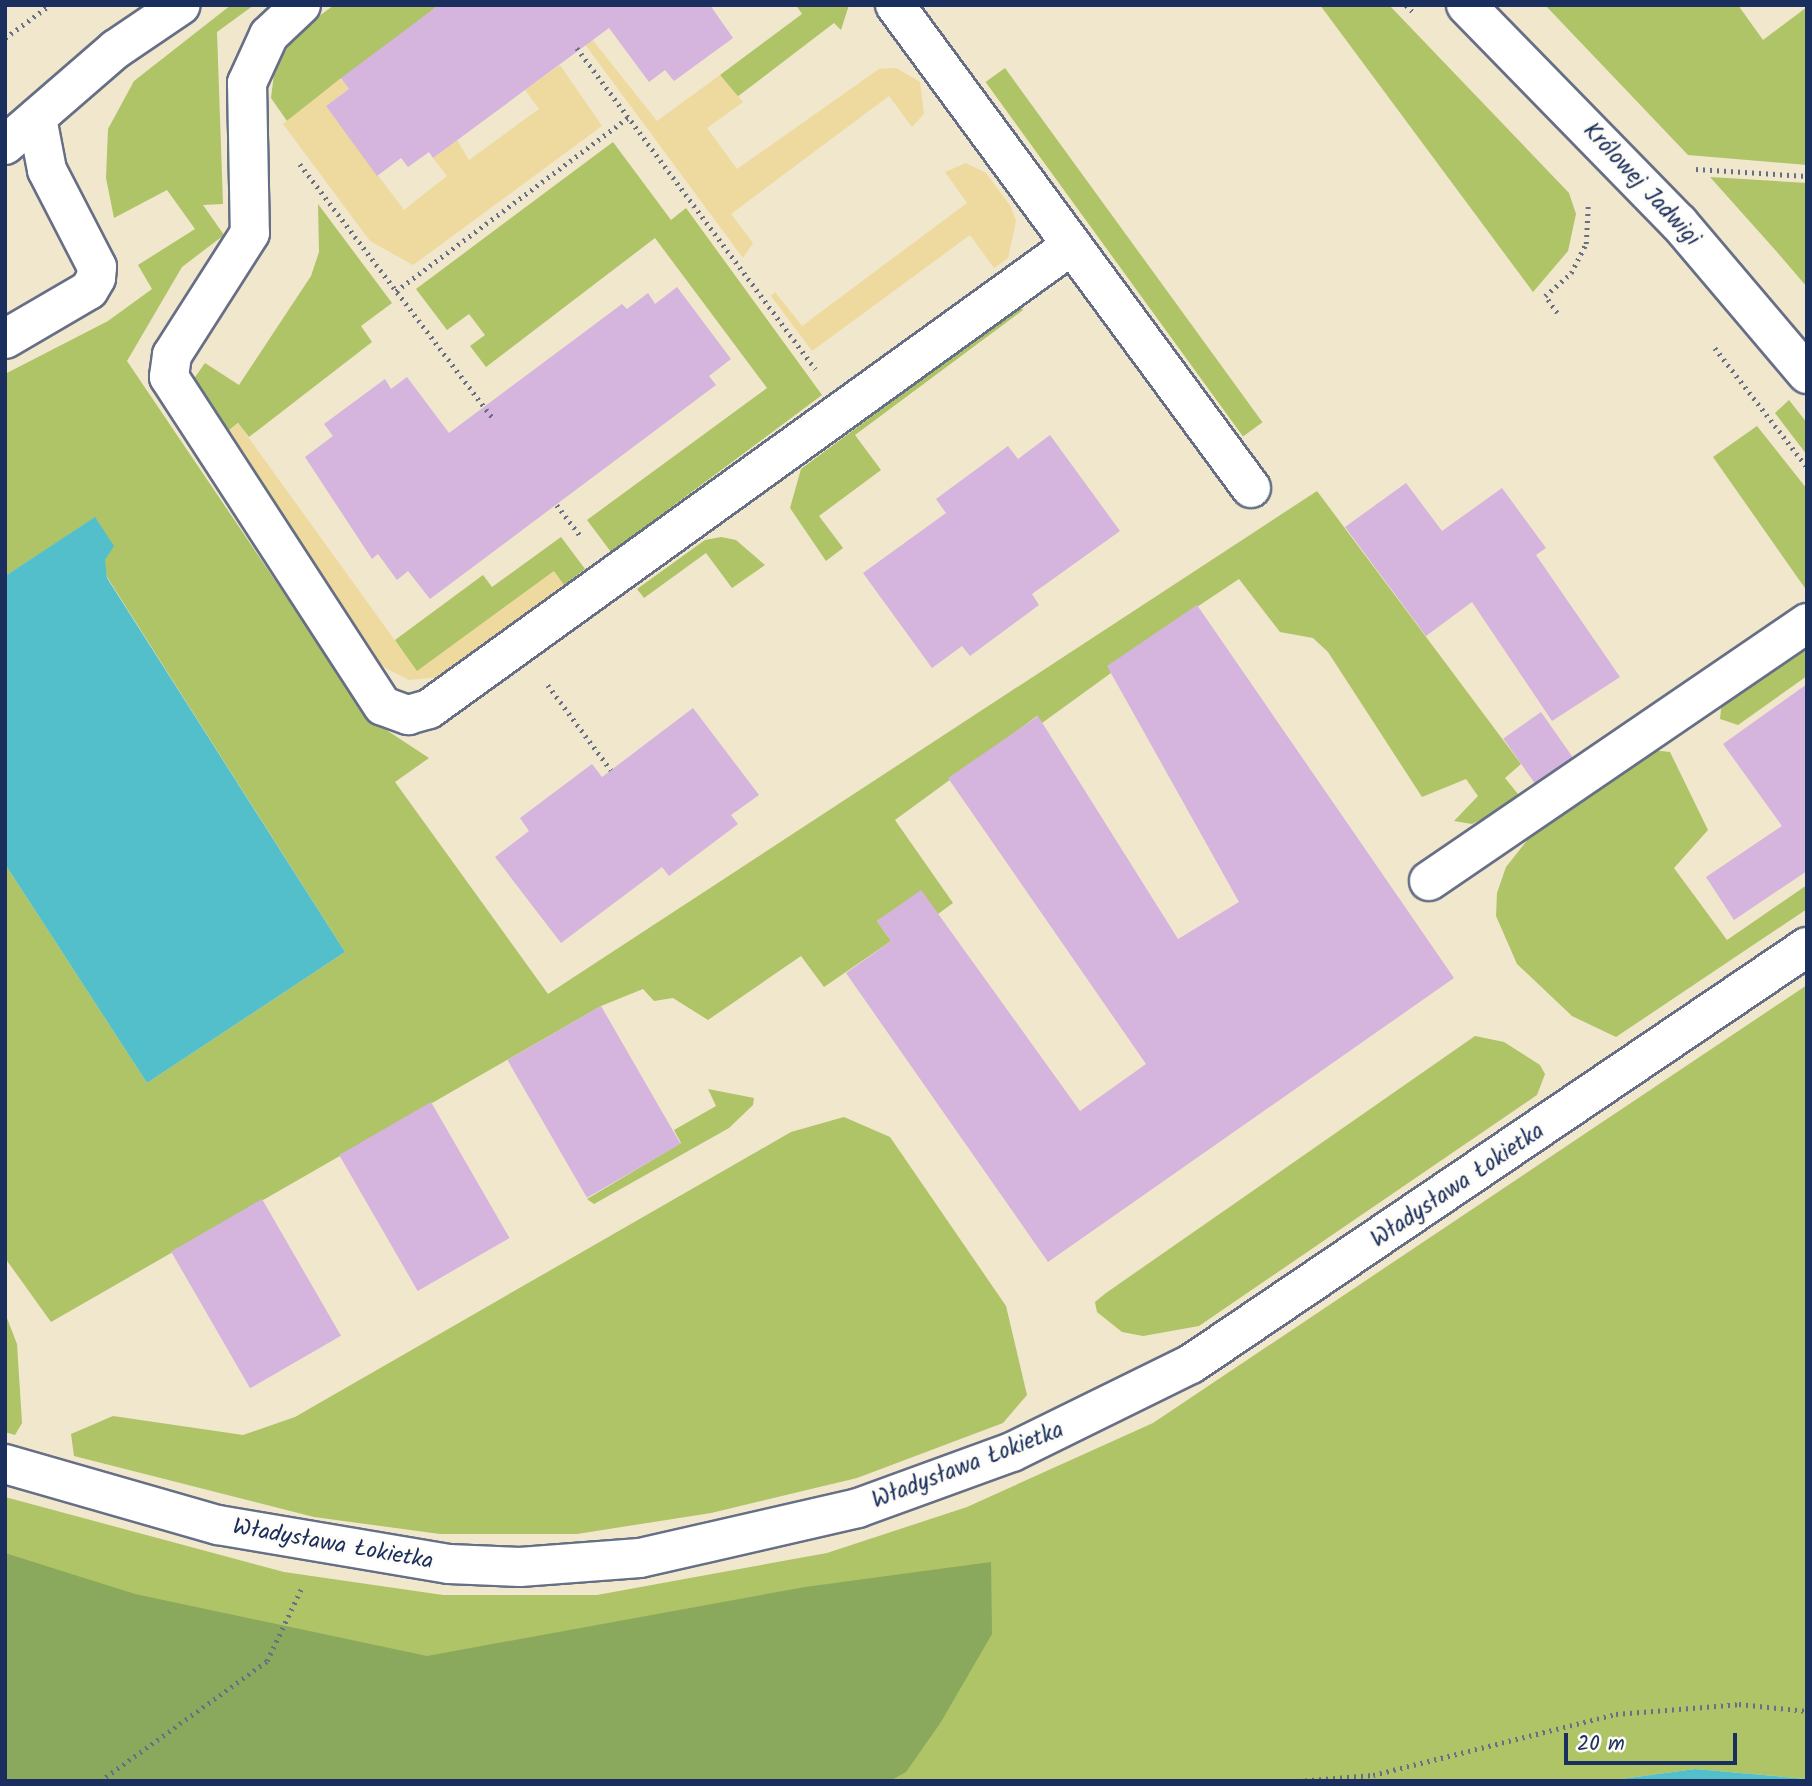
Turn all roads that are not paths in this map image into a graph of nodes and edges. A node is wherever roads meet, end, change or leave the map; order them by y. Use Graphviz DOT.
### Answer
graph roads {
  1 [pos="181,5"];
  2 [pos="301,5"];
  3 [pos="895,5"];
  4 [pos="1466,5"];
  5 [pos="37,118"];
  6 [pos="5,145"];
  7 [pos="1072,245"];
  8 [pos="5,339"];
  9 [pos="1807,374"];
  10 [pos="1251,488"];
  11 [pos="1807,623"];
  12 [pos="1429,881"];
  13 [pos="1807,947"];
  14 [pos="5,1464"];
  1 -- 5 [label="street"];
  2 -- 7 [label="street"];
  3 -- 7 [label="street"];
  4 -- 9 [label="street, Królowej Jadwigi"];
  5 -- 6 [label="street"];
  5 -- 8 [label="street"];
  7 -- 10 [label="street"];
  11 -- 12 [label="street"];
  13 -- 14 [label="street, Władysława Łokietka"];
}
